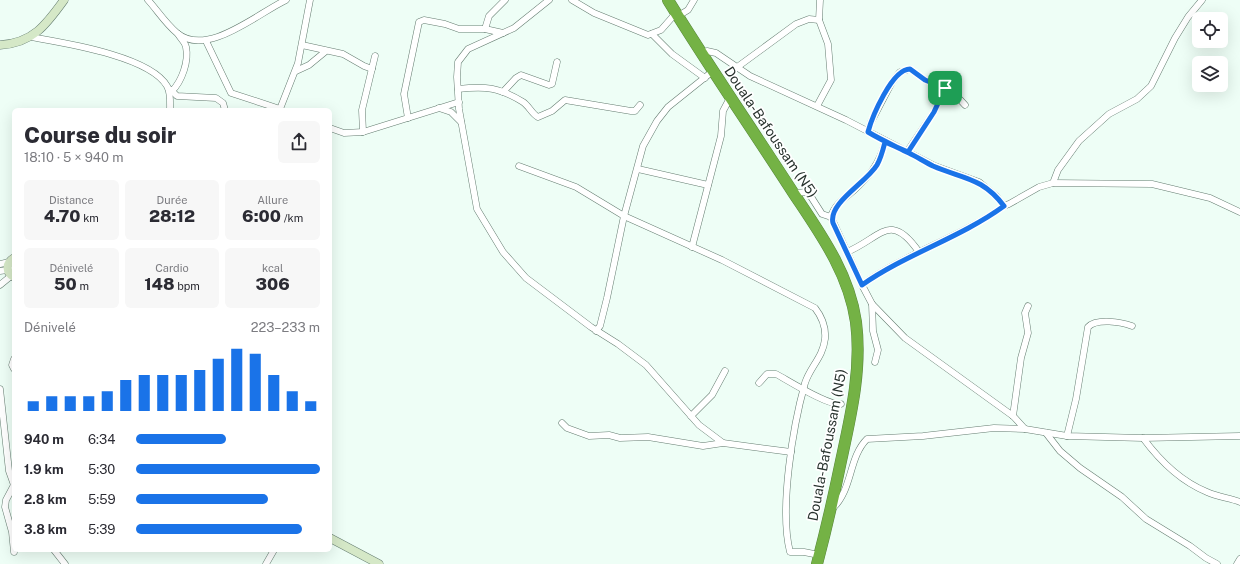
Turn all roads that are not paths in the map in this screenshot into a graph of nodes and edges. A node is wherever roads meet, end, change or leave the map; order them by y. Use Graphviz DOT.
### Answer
graph roads {
  1 [pos="64,0"];
  2 [pos="148,0"];
  3 [pos="286,0"];
  4 [pos="310,0"];
  5 [pos="505,0"];
  6 [pos="548,0"];
  7 [pos="572,0"];
  8 [pos="668,0"];
  9 [pos="694,0"];
  10 [pos="820,0"];
  11 [pos="1202,0"];
  12 [pos="677,15"];
  13 [pos="819,20"];
  14 [pos="485,29"];
  15 [pos="504,33"];
  16 [pos="178,34"];
  17 [pos="652,34"];
  18 [pos="31,37"];
  19 [pos="206,41"];
  20 [pos="0,45"];
  21 [pos="302,45"];
  22 [pos="326,51"];
  23 [pos="701,54"];
  24 [pos="375,56"];
  25 [pos="557,62"];
  26 [pos="736,68"];
  27 [pos="372,69"];
  28 [pos="296,71"];
  29 [pos="709,75"];
  30 [pos="945,88"];
  31 [pos="171,90"];
  32 [pos="458,90"];
  33 [pos="503,92"];
  34 [pos="731,96"];
  35 [pos="459,102"];
  36 [pos="640,105"];
  37 [pos="965,105"];
  38 [pos="816,106"];
  39 [pos="170,108"];
  40 [pos="224,108"];
  41 [pos="279,108"];
  42 [pos="282,108"];
  43 [pos="439,108"];
  44 [pos="408,118"];
  45 [pos="461,122"];
  46 [pos="332,129"];
  47 [pos="363,132"];
  48 [pos="868,132"];
  49 [pos="885,142"];
  50 [pos="908,152"];
  51 [pos="519,166"];
  52 [pos="638,169"];
  53 [pos="1053,183"];
  54 [pos="708,185"];
  55 [pos="794,193"];
  56 [pos="1004,206"];
  57 [pos="1240,212"];
  58 [pos="624,216"];
  59 [pos="831,217"];
  60 [pos="692,247"];
  61 [pos="847,252"];
  62 [pos="919,252"];
  63 [pos="0,264"];
  64 [pos="8,270"];
  65 [pos="0,285"];
  66 [pos="862,285"];
  67 [pos="872,304"];
  68 [pos="1028,306"];
  69 [pos="1132,326"];
  70 [pos="596,331"];
  71 [pos="875,362"];
  72 [pos="724,371"];
  73 [pos="759,383"];
  74 [pos="0,389"];
  75 [pos="804,389"];
  76 [pos="841,404"];
  77 [pos="691,416"];
  78 [pos="1013,416"];
  79 [pos="562,423"];
  80 [pos="1025,429"];
  81 [pos="1046,433"];
  82 [pos="1067,436"];
  83 [pos="1240,436"];
  84 [pos="1143,438"];
  85 [pos="723,443"];
  86 [pos="791,452"];
  87 [pos="12,479"];
  88 [pos="12,489"];
  89 [pos="1240,502"];
  90 [pos="831,510"];
  91 [pos="12,532"];
  92 [pos="332,539"];
  93 [pos="56,552"];
  94 [pos="273,552"];
  95 [pos="1240,559"];
  96 [pos="818,560"];
  97 [pos="65,564"];
  98 [pos="266,564"];
  99 [pos="379,564"];
  100 [pos="1218,564"];
  101 [pos="1237,564"];
  1 -- 18 [label="street"];
  2 -- 16 [label="street"];
  3 -- 19 [label="street"];
  4 -- 21 [label="street"];
  5 -- 14 [label="street"];
  6 -- 15 [label="street"];
  7 -- 17 [label="street"];
  8 -- 12 [label="highway, Douala-Bafoussam (N5)"];
  9 -- 12 [label="street"];
  10 -- 13 [label="street"];
  11 -- 53 [label="street"];
  12 -- 17 [label="street"];
  12 -- 23 [label="highway, Douala-Bafoussam (N5)"];
  13 -- 26 [label="street"];
  13 -- 38 [label="street"];
  14 -- 15 [label="street"];
  14 -- 44 [label="street"];
  15 -- 32 [label="street"];
  16 -- 19 [label="street"];
  16 -- 31 [label="street"];
  17 -- 29 [label="street"];
  18 -- 20 [label="street"];
  18 -- 31 [label="street"];
  19 -- 41 [label="street"];
  21 -- 22 [label="street"];
  21 -- 28 [label="street"];
  22 -- 27 [label="street"];
  22 -- 28 [label="street"];
  23 -- 26 [label="street"];
  23 -- 29 [label="highway, Douala-Bafoussam (N5)"];
  24 -- 27 [label="street"];
  25 -- 33 [label="street"];
  26 -- 38 [label="street"];
  27 -- 47 [label="street"];
  28 -- 42 [label="street"];
  29 -- 34 [label="highway, Douala-Bafoussam (N5)"];
  29 -- 52 [label="street"];
  30 -- 37 [label="street"];
  30 -- 48 [label="street"];
  30 -- 50 [label="street"];
  31 -- 39 [label="street"];
  31 -- 40 [label="street"];
  32 -- 33 [label="street"];
  32 -- 35 [label="street"];
  33 -- 36 [label="street"];
  34 -- 54 [label="street"];
  34 -- 55 [label="highway, Douala-Bafoussam (N5)"];
  35 -- 43 [label="street"];
  35 -- 45 [label="street"];
  38 -- 48 [label="street"];
  43 -- 44 [label="street"];
  43 -- 45 [label="street"];
  44 -- 47 [label="street"];
  45 -- 70 [label="street"];
  46 -- 47 [label="street"];
  48 -- 49 [label="street"];
  49 -- 50 [label="street"];
  49 -- 59 [label="street"];
  50 -- 56 [label="street"];
  51 -- 58 [label="street"];
  52 -- 54 [label="street"];
  52 -- 58 [label="street"];
  53 -- 56 [label="street"];
  53 -- 57 [label="street"];
  54 -- 60 [label="street"];
  55 -- 59 [label="street"];
  55 -- 90 [label="highway, Douala-Bafoussam (N5)"];
  56 -- 62 [label="street"];
  58 -- 60 [label="street"];
  58 -- 70 [label="street"];
  59 -- 61 [label="street"];
  60 -- 75 [label="street"];
  61 -- 62 [label="street"];
  61 -- 66 [label="street"];
  62 -- 66 [label="street"];
  63 -- 64 [label="street"];
  64 -- 65 [label="street"];
  66 -- 67 [label="street"];
  67 -- 71 [label="street"];
  67 -- 78 [label="street"];
  68 -- 78 [label="street"];
  69 -- 82 [label="street"];
  70 -- 77 [label="street"];
  72 -- 77 [label="street"];
  73 -- 75 [label="street"];
  74 -- 87 [label="street"];
  75 -- 76 [label="street"];
  75 -- 86 [label="street"];
  77 -- 85 [label="street"];
  78 -- 80 [label="street"];
  79 -- 85 [label="street"];
  80 -- 81 [label="street"];
  80 -- 90 [label="street"];
  81 -- 82 [label="street"];
  81 -- 100 [label="street"];
  82 -- 84 [label="street"];
  83 -- 84 [label="street"];
  84 -- 89 [label="street"];
  85 -- 86 [label="street"];
  86 -- 96 [label="street"];
  88 -- 91 [label="street"];
  90 -- 96 [label="highway, Douala-Bafoussam (N5)"];
  92 -- 99 [label="street"];
  93 -- 97 [label="street"];
  94 -- 98 [label="street"];
  95 -- 101 [label="street"];
}
